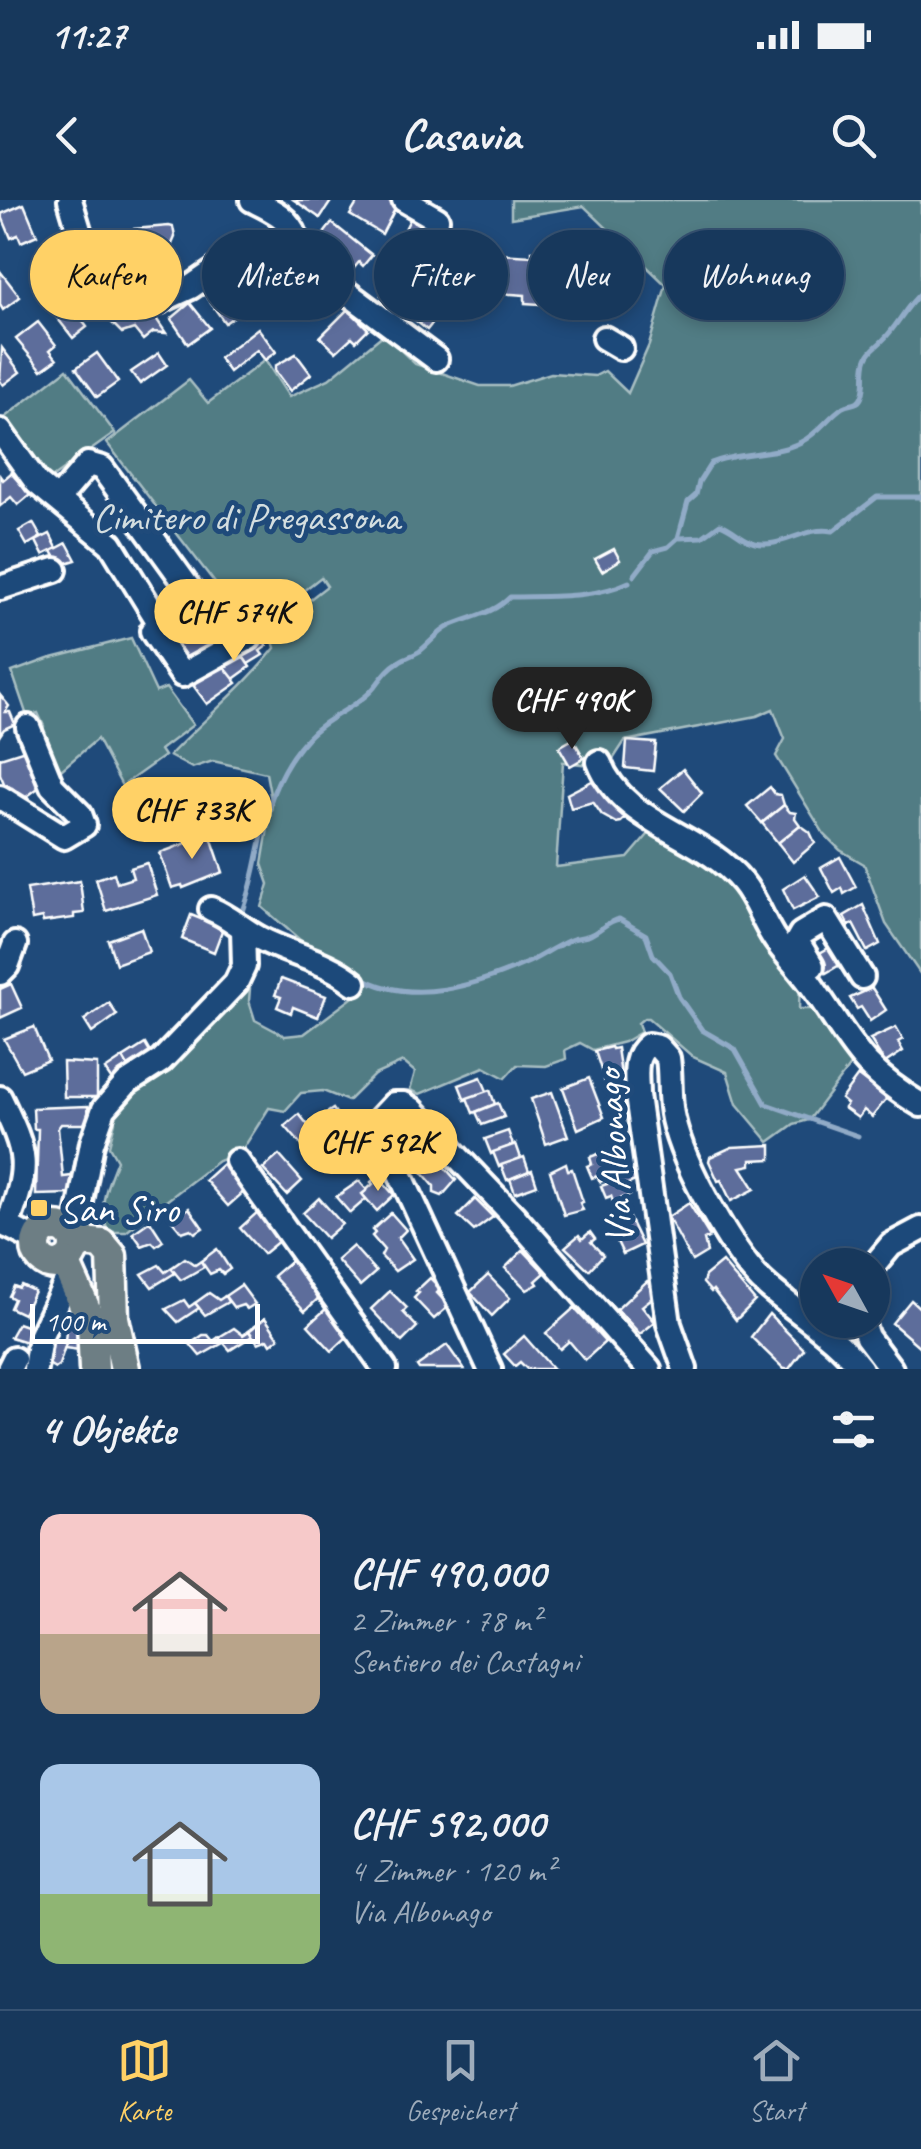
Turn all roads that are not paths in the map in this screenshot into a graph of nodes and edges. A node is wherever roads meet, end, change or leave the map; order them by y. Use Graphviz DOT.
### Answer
graph roads {
  1 [pos="70,200"];
  2 [pos="252,200"];
  3 [pos="404,200"];
  4 [pos="437,220"];
  5 [pos="293,230"];
  6 [pos="202,279"];
  7 [pos="354,298"];
  8 [pos="436,359"];
  9 [pos="0,431"];
  10 [pos="58,499"];
  11 [pos="55,570"];
  12 [pos="0,588"];
  13 [pos="196,598"];
  14 [pos="156,628"];
  15 [pos="28,727"];
  16 [pos="599,762"];
  17 [pos="0,797"];
  18 [pos="211,909"];
  19 [pos="243,928"];
  20 [pos="16,944"];
  21 [pos="0,973"];
  22 [pos="862,978"];
  23 [pos="354,983"];
  24 [pos="815,990"];
  25 [pos="0,1098"];
  26 [pos="921,1105"];
  27 [pos="236,1161"];
  28 [pos="4,1224"];
  29 [pos="921,1229"];
  30 [pos="36,1241"];
  31 [pos="889,1248"];
  32 [pos="70,1252"];
  33 [pos="868,1338"];
  34 [pos="25,1365"];
  35 [pos="94,1369"];
  36 [pos="125,1369"];
  37 [pos="385,1369"];
  38 [pos="490,1369"];
  39 [pos="649,1369"];
  40 [pos="685,1369"];
  41 [pos="861,1369"];
  42 [pos="891,1369"];
  1 -- 6 [label="street"];
  2 -- 5 [label="street"];
  3 -- 4 [label="street"];
  7 -- 8 [label="street"];
  9 -- 10 [label="street"];
  10 -- 13 [label="street"];
  10 -- 14 [label="street"];
  11 -- 12 [label="street"];
  13 -- 14 [label="street"];
  13 -- 14 [label="street"];
  15 -- 17 [label="street"];
  16 -- 24 [label="street"];
  18 -- 19 [label="street"];
  19 -- 23 [label="street"];
  19 -- 32 [label="street"];
  20 -- 21 [label="street"];
  22 -- 24 [label="street"];
  24 -- 26 [label="street"];
  25 -- 28 [label="street"];
  27 -- 37 [label="street"];
  28 -- 30 [label="street"];
  29 -- 31 [label="street"];
  30 -- 32 [label="main road"];
  32 -- 34 [label="street"];
  32 -- 35 [label="main road"];
  32 -- 36 [label="main road"];
  33 -- 42 [label="street"];
  38 -- 39 [label="street, Via Albonago"];
  40 -- 41 [label="street, Via Albonago"];
}
